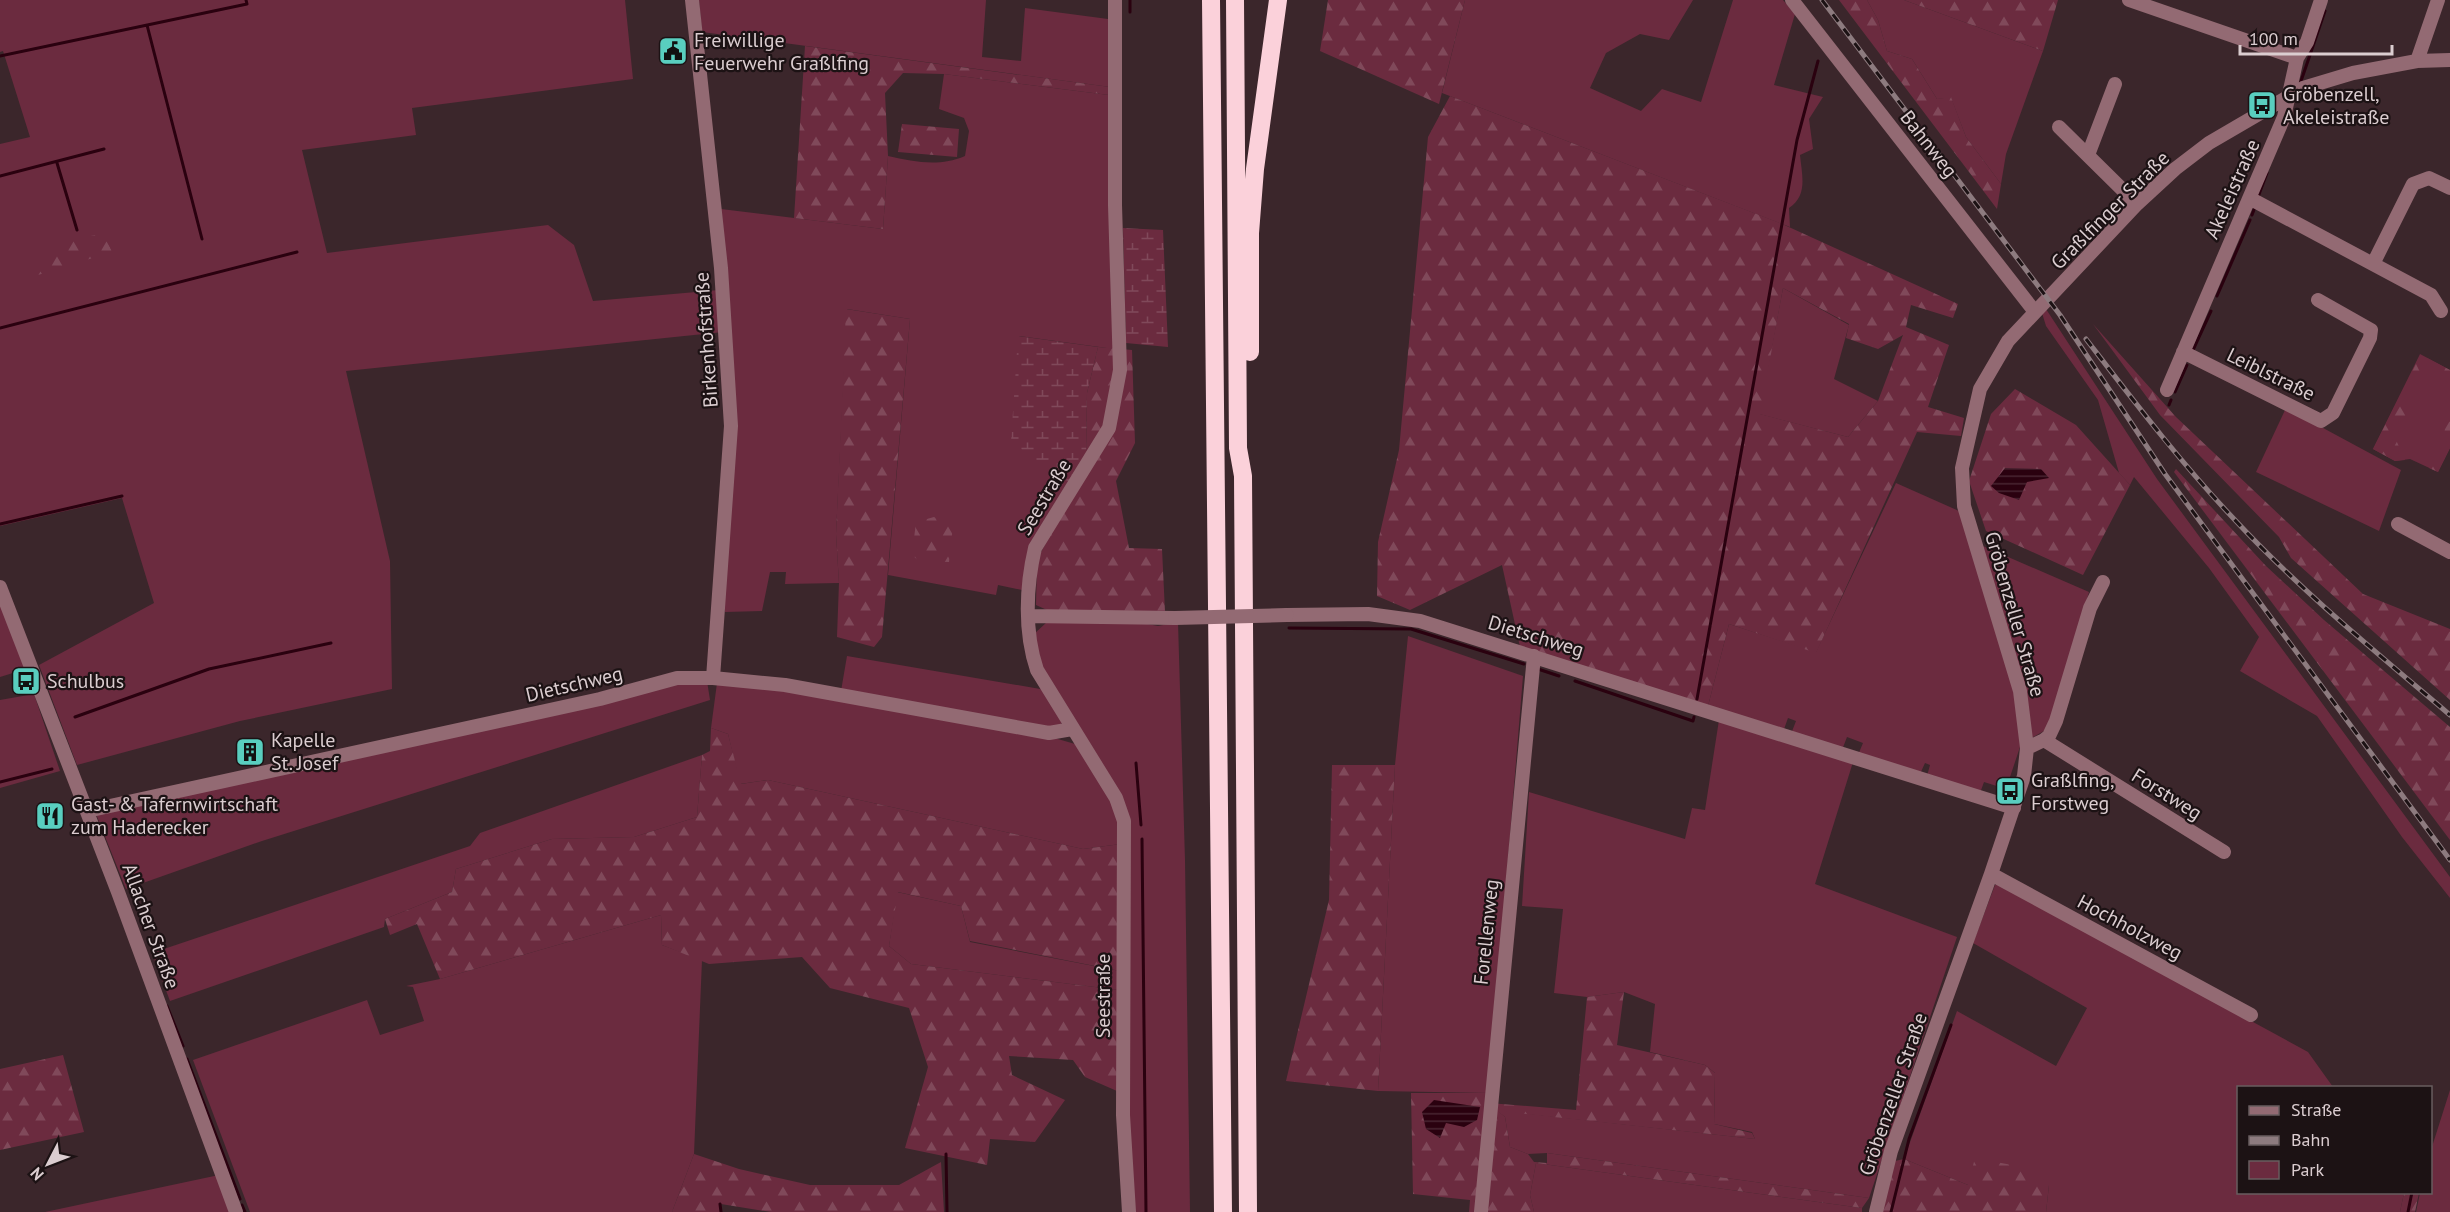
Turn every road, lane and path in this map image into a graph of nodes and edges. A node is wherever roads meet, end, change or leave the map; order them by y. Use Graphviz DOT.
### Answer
graph roads {
  1 [pos="693,0"];
  2 [pos="1115,0"];
  3 [pos="1211,0"];
  4 [pos="1235,0"];
  5 [pos="1278,0"];
  6 [pos="1792,0"];
  7 [pos="2129,0"];
  8 [pos="2321,0"];
  9 [pos="2438,0"];
  10 [pos="2297,58"];
  11 [pos="2450,60"];
  12 [pos="2417,61"];
  13 [pos="2115,84"];
  14 [pos="2287,96"];
  15 [pos="2059,127"];
  16 [pos="2088,155"];
  17 [pos="2450,188"];
  18 [pos="2251,199"];
  19 [pos="2137,204"];
  20 [pos="2373,264"];
  21 [pos="2318,300"];
  22 [pos="2441,311"];
  23 [pos="2035,312"];
  24 [pos="2183,352"];
  25 [pos="2167,390"];
  26 [pos="1243,476"];
  27 [pos="2398,524"];
  28 [pos="2450,552"];
  29 [pos="2103,582"];
  30 [pos="0,587"];
  31 [pos="1029,616"];
  32 [pos="1534,656"];
  33 [pos="713,678"];
  34 [pos="1072,729"];
  35 [pos="2044,740"];
  36 [pos="2027,748"];
  37 [pos="2014,808"];
  38 [pos="87,811"];
  39 [pos="2224,852"];
  40 [pos="1991,874"];
  41 [pos="2251,1015"];
  42 [pos="236,1212"];
  43 [pos="1129,1212"];
  44 [pos="1223,1212"];
  45 [pos="1248,1212"];
  46 [pos="1480,1212"];
  47 [pos="1876,1212"];
  1 -- 33 [label="street, Birkenhofstraße"];
  2 -- 31 [label="street, Seestraße"];
  3 -- 44 [label="highway"];
  4 -- 26 [label="highway"];
  5 -- 26 [label="highway"];
  6 -- 23 [label="street, Bahnweg"];
  7 -- 10 [label="street"];
  8 -- 10 [label="street, Akeleistraße"];
  9 -- 12 [label="street"];
  10 -- 14 [label="street, Akeleistraße"];
  11 -- 12 [label="street, Graßlfinger Straße"];
  12 -- 14 [label="street, Graßlfinger Straße"];
  13 -- 16 [label="street"];
  14 -- 18 [label="street, Akeleistraße"];
  14 -- 19 [label="street, Graßlfinger Straße"];
  15 -- 16 [label="street"];
  16 -- 19 [label="street"];
  17 -- 20 [label="street"];
  18 -- 20 [label="street"];
  18 -- 24 [label="street, Akeleistraße"];
  19 -- 23 [label="street, Graßlfinger Straße"];
  20 -- 22 [label="street"];
  21 -- 24 [label="street, Leiblstraße"];
  23 -- 36 [label="street, Gröbenzeller Straße"];
  24 -- 25 [label="street, Akeleistraße"];
  26 -- 45 [label="highway"];
  27 -- 28 [label="street"];
  29 -- 35 [label="street, Gröbenzeller Straße"];
  30 -- 38 [label="street, Allacher Straße"];
  31 -- 32 [label="street, Dietschweg, bridge"];
  31 -- 34 [label="street, Seestraße"];
  32 -- 37 [label="street, Dietschweg"];
  32 -- 46 [label="street, Forellenweg"];
  33 -- 34 [label="street, Dietschweg"];
  33 -- 38 [label="street, Dietschweg"];
  34 -- 43 [label="street, Seestraße"];
  35 -- 36 [label="street"];
  35 -- 39 [label="street, Forstweg"];
  36 -- 37 [label="street, Gröbenzeller Straße"];
  37 -- 40 [label="street, Gröbenzeller Straße"];
  38 -- 42 [label="street, Allacher Straße"];
  40 -- 41 [label="street, Hochholzweg"];
  40 -- 47 [label="street, Gröbenzeller Straße"];
}
